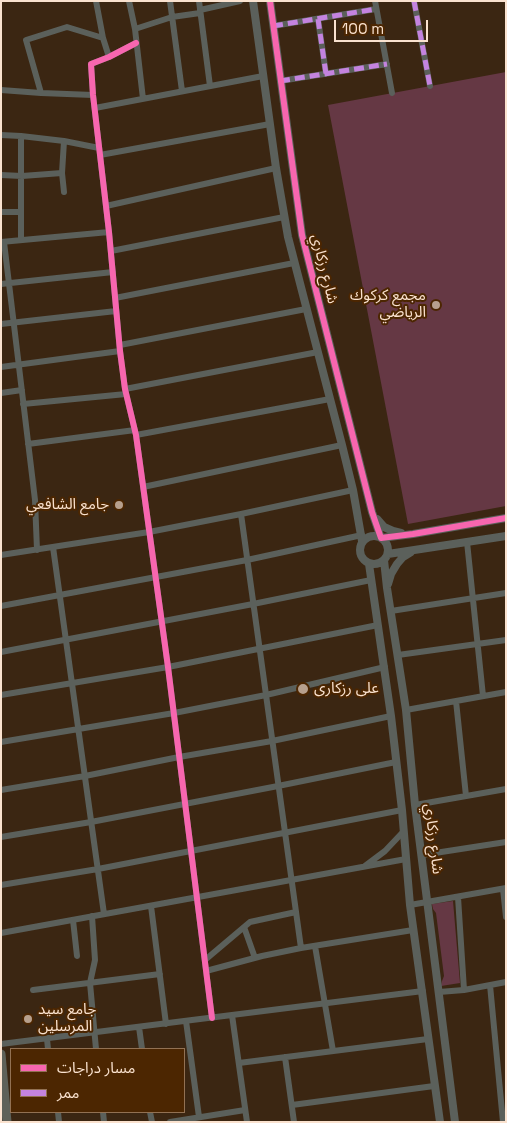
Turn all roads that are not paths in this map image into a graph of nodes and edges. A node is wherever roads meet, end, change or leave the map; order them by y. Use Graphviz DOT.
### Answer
graph roads {
  1 [pos="96,1"];
  2 [pos="129,1"];
  3 [pos="170,1"];
  4 [pos="198,1"];
  5 [pos="240,1"];
  6 [pos="253,1"];
  7 [pos="270,1"];
  8 [pos="375,1"];
  9 [pos="414,1"];
  10 [pos="376,9"];
  11 [pos="200,11"];
  12 [pos="172,18"];
  13 [pos="318,18"];
  14 [pos="273,26"];
  15 [pos="135,29"];
  16 [pos="103,38"];
  17 [pos="136,43"];
  18 [pos="109,57"];
  19 [pos="387,64"];
  20 [pos="326,74"];
  21 [pos="263,76"];
  22 [pos="280,82"];
  23 [pos="210,86"];
  24 [pos="430,86"];
  25 [pos="1,90"];
  26 [pos="182,91"];
  27 [pos="40,93"];
  28 [pos="392,93"];
  29 [pos="93,95"];
  30 [pos="143,99"];
  31 [pos="95,108"];
  32 [pos="270,124"];
  33 [pos="1,135"];
  34 [pos="21,136"];
  35 [pos="64,141"];
  36 [pos="99,148"];
  37 [pos="100,155"];
  38 [pos="276,168"];
  39 [pos="62,173"];
  40 [pos="1,175"];
  41 [pos="22,176"];
  42 [pos="64,192"];
  43 [pos="106,206"];
  44 [pos="1,212"];
  45 [pos="21,212"];
  46 [pos="284,216"];
  47 [pos="109,232"];
  48 [pos="302,235"];
  49 [pos="288,237"];
  50 [pos="21,240"];
  51 [pos="3,242"];
  52 [pos="111,251"];
  53 [pos="294,263"];
  54 [pos="113,272"];
  55 [pos="9,283"];
  56 [pos="1,284"];
  57 [pos="115,298"];
  58 [pos="306,309"];
  59 [pos="116,311"];
  60 [pos="14,323"];
  61 [pos="1,324"];
  62 [pos="120,348"];
  63 [pos="318,352"];
  64 [pos="19,365"];
  65 [pos="1,367"];
  66 [pos="22,390"];
  67 [pos="125,392"];
  68 [pos="1,393"];
  69 [pos="330,399"];
  70 [pos="24,404"];
  71 [pos="136,433"];
  72 [pos="28,444"];
  73 [pos="342,445"];
  74 [pos="143,486"];
  75 [pos="353,490"];
  76 [pos="372,512"];
  77 [pos="241,514"];
  78 [pos="506,518"];
  79 [pos="149,532"];
  80 [pos="413,534"];
  81 [pos="506,536"];
  82 [pos="362,538"];
  83 [pos="381,538"];
  84 [pos="467,542"];
  85 [pos="53,547"];
  86 [pos="37,550"];
  87 [pos="415,550"];
  88 [pos="1,555"];
  89 [pos="386,557"];
  90 [pos="247,560"];
  91 [pos="369,564"];
  92 [pos="155,577"];
  93 [pos="371,580"];
  94 [pos="387,588"];
  95 [pos="506,593"];
  96 [pos="60,595"];
  97 [pos="473,598"];
  98 [pos="253,604"];
  99 [pos="1,606"];
  100 [pos="391,611"];
  101 [pos="161,621"];
  102 [pos="378,625"];
  103 [pos="66,640"];
  104 [pos="506,640"];
  105 [pos="477,644"];
  106 [pos="259,648"];
  107 [pos="1,652"];
  108 [pos="398,655"];
  109 [pos="168,667"];
  110 [pos="385,667"];
  111 [pos="72,682"];
  112 [pos="506,694"];
  113 [pos="1,695"];
  114 [pos="266,695"];
  115 [pos="483,696"];
  116 [pos="456,701"];
  117 [pos="406,710"];
  118 [pos="174,713"];
  119 [pos="391,716"];
  120 [pos="78,729"];
  121 [pos="272,740"];
  122 [pos="1,742"];
  123 [pos="179,757"];
  124 [pos="396,762"];
  125 [pos="85,776"];
  126 [pos="278,786"];
  127 [pos="1,790"];
  128 [pos="506,790"];
  129 [pos="466,796"];
  130 [pos="185,804"];
  131 [pos="415,805"];
  132 [pos="402,810"];
  133 [pos="91,822"];
  134 [pos="403,832"];
  135 [pos="285,834"];
  136 [pos="1,837"];
  137 [pos="506,842"];
  138 [pos="191,851"];
  139 [pos="422,855"];
  140 [pos="406,859"];
  141 [pos="362,868"];
  142 [pos="98,869"];
  143 [pos="292,880"];
  144 [pos="1,885"];
  145 [pos="504,888"];
  146 [pos="458,897"];
  147 [pos="197,898"];
  148 [pos="427,903"];
  149 [pos="410,905"];
  150 [pos="151,906"];
  151 [pos="296,912"];
  152 [pos="104,914"];
  153 [pos="92,916"];
  154 [pos="506,918"];
  155 [pos="73,920"];
  156 [pos="244,927"];
  157 [pos="413,930"];
  158 [pos="1,933"];
  159 [pos="315,946"];
  160 [pos="301,948"];
  161 [pos="77,956"];
  162 [pos="255,958"];
  163 [pos="205,960"];
  164 [pos="206,971"];
  165 [pos="160,974"];
  166 [pos="90,982"];
  167 [pos="506,982"];
  168 [pos="490,985"];
  169 [pos="33,990"];
  170 [pos="464,990"];
  171 [pos="423,991"];
  172 [pos="439,992"];
  173 [pos="325,1004"];
  174 [pos="232,1015"];
  175 [pos="212,1018"];
  176 [pos="186,1021"];
  177 [pos="166,1024"];
  178 [pos="139,1027"];
  179 [pos="94,1033"];
  180 [pos="47,1039"];
  181 [pos="428,1039"];
  182 [pos="1,1044"];
  183 [pos="48,1048"];
  184 [pos="96,1048"];
  185 [pos="142,1048"];
  186 [pos="333,1051"];
  187 [pos="1,1054"];
  188 [pos="285,1057"];
  189 [pos="239,1064"];
  190 [pos="434,1086"];
  191 [pos="292,1104"];
  192 [pos="245,1110"];
  193 [pos="199,1117"];
  194 [pos="7,1122"];
  195 [pos="170,1122"];
  196 [pos="247,1122"];
  197 [pos="294,1122"];
  198 [pos="440,1122"];
  199 [pos="455,1122"];
  200 [pos="503,1122"];
  1 -- 16 [label="street"];
  2 -- 15 [label="street"];
  3 -- 12 [label="street"];
  4 -- 11 [label="street"];
  5 -- 11 [label="street"];
  6 -- 21 [label="street, شارع رزكاري"];
  7 -- 14 [label="street, شارع رزكاري"];
  8 -- 10 [label="street"];
  9 -- 24 [label="street"];
  10 -- 13 [label="street"];
  10 -- 19 [label="street"];
  11 -- 12 [label="street"];
  11 -- 23 [label="street"];
  12 -- 15 [label="street"];
  12 -- 26 [label="street"];
  13 -- 14 [label="street"];
  13 -- 20 [label="street"];
  14 -- 22 [label="street, شارع رزكاري"];
  15 -- 17 [label="street"];
  16 -- 18 [label="street"];
  16 -- 27 [label="street"];
  17 -- 18 [label="street"];
  17 -- 30 [label="street"];
  18 -- 29 [label="street"];
  19 -- 20 [label="street"];
  19 -- 28 [label="street"];
  20 -- 22 [label="street"];
  21 -- 23 [label="street"];
  21 -- 32 [label="street, شارع رزكاري"];
  22 -- 48 [label="street, شارع رزكاري"];
  23 -- 26 [label="street"];
  25 -- 27 [label="street"];
  26 -- 30 [label="street"];
  27 -- 29 [label="street"];
  29 -- 31 [label="street"];
  30 -- 31 [label="street"];
  31 -- 36 [label="street"];
  32 -- 37 [label="street"];
  32 -- 38 [label="street, شارع رزكاري"];
  33 -- 34 [label="street"];
  34 -- 35 [label="street"];
  34 -- 41 [label="street"];
  35 -- 36 [label="street"];
  35 -- 39 [label="street"];
  36 -- 37 [label="street"];
  37 -- 43 [label="street"];
  38 -- 43 [label="street"];
  38 -- 46 [label="street, شارع رزكاري"];
  39 -- 41 [label="street"];
  39 -- 42 [label="street"];
  40 -- 41 [label="street"];
  41 -- 45 [label="street"];
  43 -- 47 [label="street"];
  44 -- 45 [label="street"];
  45 -- 50 [label="street"];
  46 -- 49 [label="street, شارع رزكاري"];
  46 -- 52 [label="street"];
  47 -- 50 [label="street"];
  47 -- 52 [label="street"];
  48 -- 49 [label="street"];
  48 -- 76 [label="street, شارع رزكاري"];
  49 -- 53 [label="street, شارع رزكاري"];
  50 -- 51 [label="street"];
  51 -- 55 [label="street"];
  52 -- 54 [label="street"];
  53 -- 57 [label="street"];
  53 -- 58 [label="street, شارع رزكاري"];
  54 -- 55 [label="street"];
  54 -- 57 [label="street"];
  55 -- 56 [label="street"];
  55 -- 60 [label="street"];
  57 -- 59 [label="street"];
  58 -- 62 [label="street"];
  58 -- 63 [label="street, شارع رزكاري"];
  59 -- 60 [label="street"];
  59 -- 62 [label="street"];
  60 -- 61 [label="street"];
  60 -- 64 [label="street"];
  62 -- 64 [label="street"];
  62 -- 67 [label="street"];
  63 -- 67 [label="street"];
  63 -- 69 [label="street, شارع رزكاري"];
  64 -- 65 [label="street"];
  64 -- 66 [label="street"];
  66 -- 68 [label="street"];
  66 -- 70 [label="street"];
  67 -- 70 [label="street"];
  67 -- 71 [label="street"];
  69 -- 71 [label="street"];
  69 -- 73 [label="street, شارع رزكاري"];
  70 -- 72 [label="street"];
  71 -- 72 [label="street"];
  71 -- 74 [label="street"];
  72 -- 86 [label="street"];
  73 -- 74 [label="street"];
  73 -- 75 [label="street, شارع رزكاري"];
  74 -- 79 [label="street"];
  75 -- 77 [label="street"];
  75 -- 82 [label="street, شارع رزكاري"];
  76 -- 80 [label="street"];
  76 -- 83 [label="street, شارع رزكاري"];
  77 -- 79 [label="street"];
  77 -- 90 [label="street"];
  78 -- 80 [label="street"];
  79 -- 85 [label="street"];
  79 -- 92 [label="street"];
  80 -- 83 [label="street"];
  81 -- 84 [label="street"];
  82 -- 83 [label="street"];
  82 -- 90 [label="street"];
  82 -- 91 [label="street"];
  83 -- 89 [label="street"];
  84 -- 87 [label="street"];
  84 -- 97 [label="street"];
  85 -- 86 [label="street"];
  85 -- 96 [label="street"];
  86 -- 88 [label="street"];
  87 -- 89 [label="street"];
  87 -- 94 [label="street"];
  89 -- 91 [label="street"];
  89 -- 94 [label="street, شارع رزكاري"];
  90 -- 92 [label="street"];
  90 -- 98 [label="street"];
  91 -- 93 [label="street, شارع رزكاري"];
  92 -- 96 [label="street"];
  92 -- 101 [label="street"];
  93 -- 98 [label="street"];
  93 -- 102 [label="street, شارع رزكاري"];
  94 -- 100 [label="street, شارع رزكاري"];
  95 -- 97 [label="street"];
  96 -- 99 [label="street"];
  96 -- 103 [label="street"];
  97 -- 100 [label="street"];
  97 -- 105 [label="street"];
  98 -- 101 [label="street"];
  98 -- 106 [label="street"];
  100 -- 108 [label="street, شارع رزكاري"];
  101 -- 103 [label="street"];
  101 -- 109 [label="street"];
  102 -- 106 [label="street"];
  102 -- 110 [label="street, شارع رزكاري"];
  103 -- 107 [label="street"];
  103 -- 111 [label="street"];
  104 -- 105 [label="street"];
  105 -- 108 [label="street"];
  105 -- 115 [label="street"];
  106 -- 109 [label="street"];
  106 -- 114 [label="street"];
  108 -- 117 [label="street, شارع رزكاري"];
  109 -- 111 [label="street"];
  109 -- 118 [label="street"];
  110 -- 114 [label="street"];
  110 -- 119 [label="street, شارع رزكاري"];
  111 -- 113 [label="street"];
  111 -- 120 [label="street"];
  112 -- 115 [label="street"];
  114 -- 118 [label="street"];
  114 -- 121 [label="street"];
  115 -- 116 [label="street"];
  116 -- 117 [label="street"];
  116 -- 129 [label="street"];
  117 -- 131 [label="street, شارع رزكاري"];
  118 -- 120 [label="street"];
  118 -- 123 [label="street"];
  119 -- 121 [label="street"];
  119 -- 124 [label="street, شارع رزكاري"];
  120 -- 122 [label="street"];
  120 -- 125 [label="street"];
  121 -- 123 [label="street"];
  121 -- 126 [label="street"];
  123 -- 125 [label="street"];
  123 -- 130 [label="street"];
  124 -- 126 [label="street"];
  124 -- 132 [label="street, شارع رزكاري"];
  125 -- 127 [label="street"];
  125 -- 133 [label="street"];
  126 -- 130 [label="street"];
  126 -- 135 [label="street"];
  128 -- 129 [label="street"];
  129 -- 131 [label="street"];
  130 -- 133 [label="street"];
  130 -- 138 [label="street"];
  131 -- 139 [label="street, شارع رزكاري"];
  132 -- 134 [label="street, شارع رزكاري"];
  132 -- 135 [label="street"];
  133 -- 136 [label="street"];
  133 -- 142 [label="street"];
  134 -- 140 [label="street, شارع رزكاري"];
  134 -- 141 [label="street"];
  135 -- 138 [label="street"];
  135 -- 143 [label="street"];
  137 -- 139 [label="street"];
  138 -- 142 [label="street"];
  138 -- 147 [label="street"];
  139 -- 148 [label="street, شارع رزكاري"];
  140 -- 141 [label="street"];
  140 -- 149 [label="street, شارع رزكاري"];
  141 -- 143 [label="street"];
  142 -- 144 [label="street"];
  142 -- 152 [label="street"];
  143 -- 147 [label="street"];
  143 -- 151 [label="street"];
  145 -- 146 [label="street"];
  145 -- 154 [label="street"];
  146 -- 148 [label="street"];
  146 -- 170 [label="street"];
  147 -- 150 [label="street"];
  147 -- 163 [label="street"];
  148 -- 149 [label="street"];
  148 -- 172 [label="street, شارع رزكاري"];
  149 -- 157 [label="street, شارع رزكاري"];
  150 -- 152 [label="street"];
  150 -- 165 [label="street"];
  151 -- 156 [label="street"];
  151 -- 160 [label="street"];
  152 -- 153 [label="street"];
  153 -- 155 [label="street"];
  153 -- 166 [label="street"];
  155 -- 158 [label="street"];
  155 -- 161 [label="street"];
  156 -- 162 [label="street"];
  156 -- 163 [label="street"];
  157 -- 159 [label="street"];
  157 -- 171 [label="street, شارع رزكاري"];
  159 -- 160 [label="street"];
  159 -- 173 [label="street"];
  160 -- 162 [label="street"];
  162 -- 164 [label="street"];
  163 -- 164 [label="street"];
  164 -- 175 [label="street"];
  165 -- 166 [label="street"];
  165 -- 177 [label="street"];
  166 -- 169 [label="street"];
  166 -- 179 [label="street"];
  167 -- 168 [label="street"];
  168 -- 170 [label="street"];
  168 -- 200 [label="street"];
  170 -- 172 [label="street"];
  171 -- 173 [label="street"];
  171 -- 181 [label="street, شارع رزكاري"];
  172 -- 199 [label="street, شارع رزكاري"];
  173 -- 174 [label="street"];
  173 -- 186 [label="street"];
  174 -- 175 [label="street"];
  174 -- 189 [label="street"];
  175 -- 176 [label="street"];
  176 -- 177 [label="street"];
  176 -- 193 [label="street"];
  177 -- 178 [label="street"];
  178 -- 179 [label="street"];
  178 -- 185 [label="street"];
  179 -- 180 [label="street"];
  179 -- 184 [label="street"];
  180 -- 182 [label="street"];
  180 -- 183 [label="street"];
  181 -- 186 [label="street"];
  181 -- 190 [label="street, شارع رزكاري"];
  186 -- 188 [label="street"];
  187 -- 194 [label="main road"];
  188 -- 189 [label="street"];
  188 -- 191 [label="street"];
  189 -- 192 [label="street"];
  190 -- 191 [label="street"];
  190 -- 198 [label="street, شارع رزكاري"];
  191 -- 197 [label="street"];
  192 -- 193 [label="street"];
  192 -- 196 [label="street"];
  193 -- 195 [label="street"];
}
